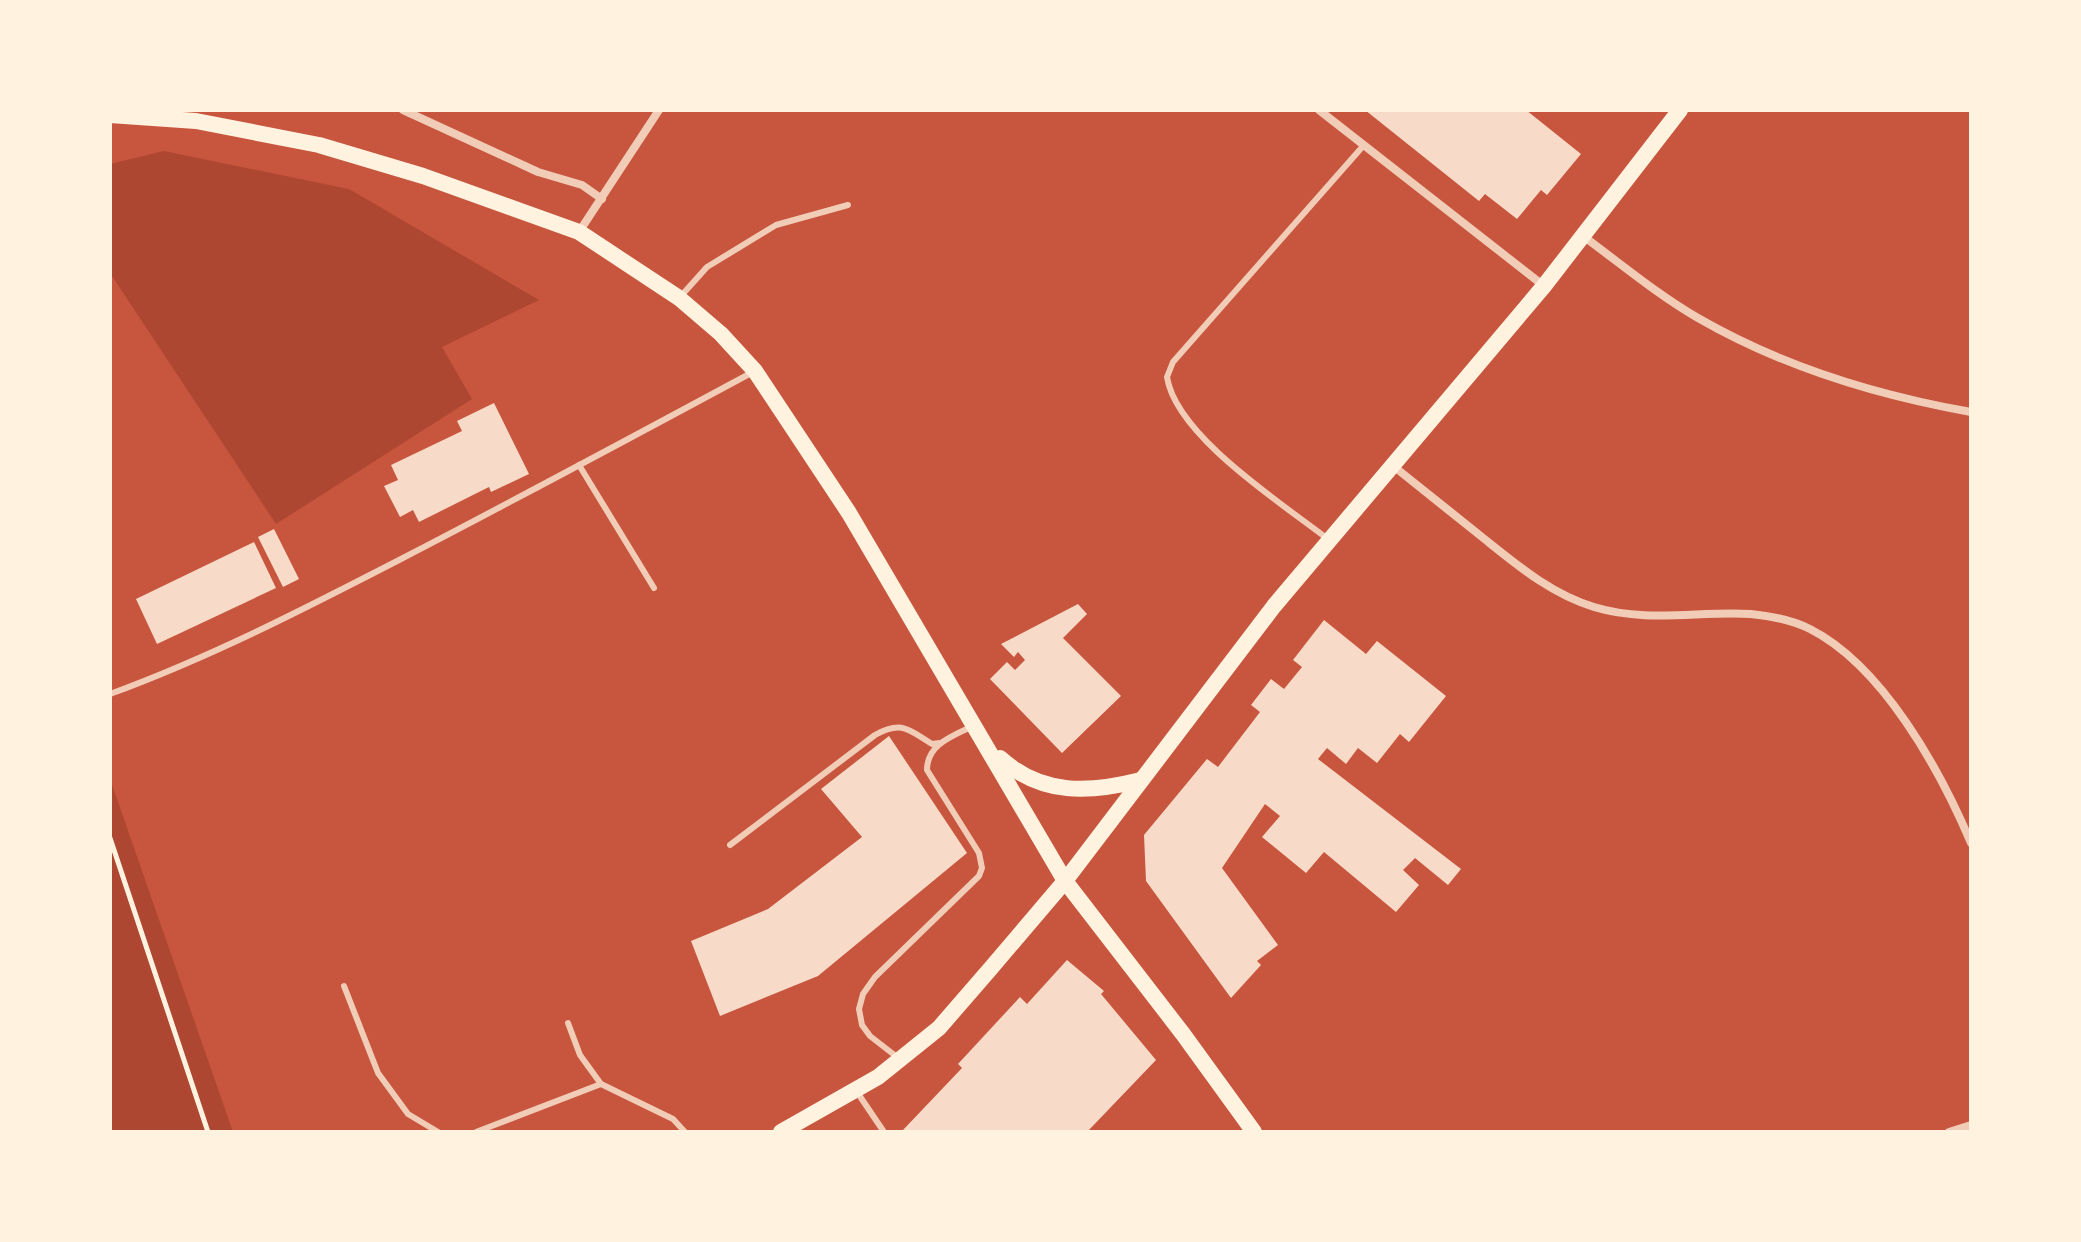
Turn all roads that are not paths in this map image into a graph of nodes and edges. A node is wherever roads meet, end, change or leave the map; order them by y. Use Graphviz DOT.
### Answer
graph roads {
  1 [pos="403,110"];
  2 [pos="659,110"];
  3 [pos="1319,110"];
  4 [pos="1680,110"];
  5 [pos="110,115"];
  6 [pos="1365,144"];
  7 [pos="602,199"];
  8 [pos="848,205"];
  9 [pos="579,232"];
  10 [pos="1583,235"];
  11 [pos="1544,286"];
  12 [pos="679,298"];
  13 [pos="755,371"];
  14 [pos="1971,412"];
  15 [pos="579,465"];
  16 [pos="1392,465"];
  17 [pos="1329,540"];
  18 [pos="654,588"];
  19 [pos="110,694"];
  20 [pos="975,725"];
  21 [pos="940,743"];
  22 [pos="990,749"];
  23 [pos="1141,780"];
  24 [pos="1971,843"];
  25 [pos="730,845"];
  26 [pos="1065,881"];
  27 [pos="344,986"];
  28 [pos="568,1023"];
  29 [pos="900,1060"];
  30 [pos="601,1084"];
  31 [pos="855,1091"];
  32 [pos="1971,1125"];
  33 [pos="438,1132"];
  34 [pos="476,1132"];
  35 [pos="685,1132"];
  36 [pos="781,1132"];
  37 [pos="884,1132"];
  38 [pos="1254,1132"];
  39 [pos="1949,1132"];
  1 -- 7 [label="street"];
  2 -- 7 [label="street"];
  3 -- 6 [label="street"];
  4 -- 10 [label="main road"];
  5 -- 9 [label="main road"];
  6 -- 11 [label="street"];
  6 -- 17 [label="lane"];
  7 -- 9 [label="street"];
  8 -- 12 [label="lane"];
  9 -- 12 [label="main road"];
  10 -- 11 [label="main road"];
  10 -- 14 [label="street"];
  11 -- 16 [label="main road"];
  12 -- 13 [label="main road"];
  13 -- 15 [label="lane"];
  13 -- 20 [label="main road"];
  15 -- 18 [label="lane"];
  15 -- 19 [label="lane"];
  16 -- 17 [label="main road"];
  16 -- 24 [label="street"];
  17 -- 23 [label="main road"];
  20 -- 21 [label="lane"];
  20 -- 22 [label="main road"];
  21 -- 25 [label="lane"];
  21 -- 29 [label="lane"];
  22 -- 23 [label="main road"];
  22 -- 26 [label="main road"];
  23 -- 26 [label="main road"];
  26 -- 29 [label="main road"];
  26 -- 38 [label="main road"];
  27 -- 33 [label="lane"];
  28 -- 30 [label="lane"];
  29 -- 31 [label="main road"];
  30 -- 34 [label="lane"];
  30 -- 35 [label="lane"];
  31 -- 36 [label="main road"];
  31 -- 37 [label="lane"];
  32 -- 39 [label="street"];
}
